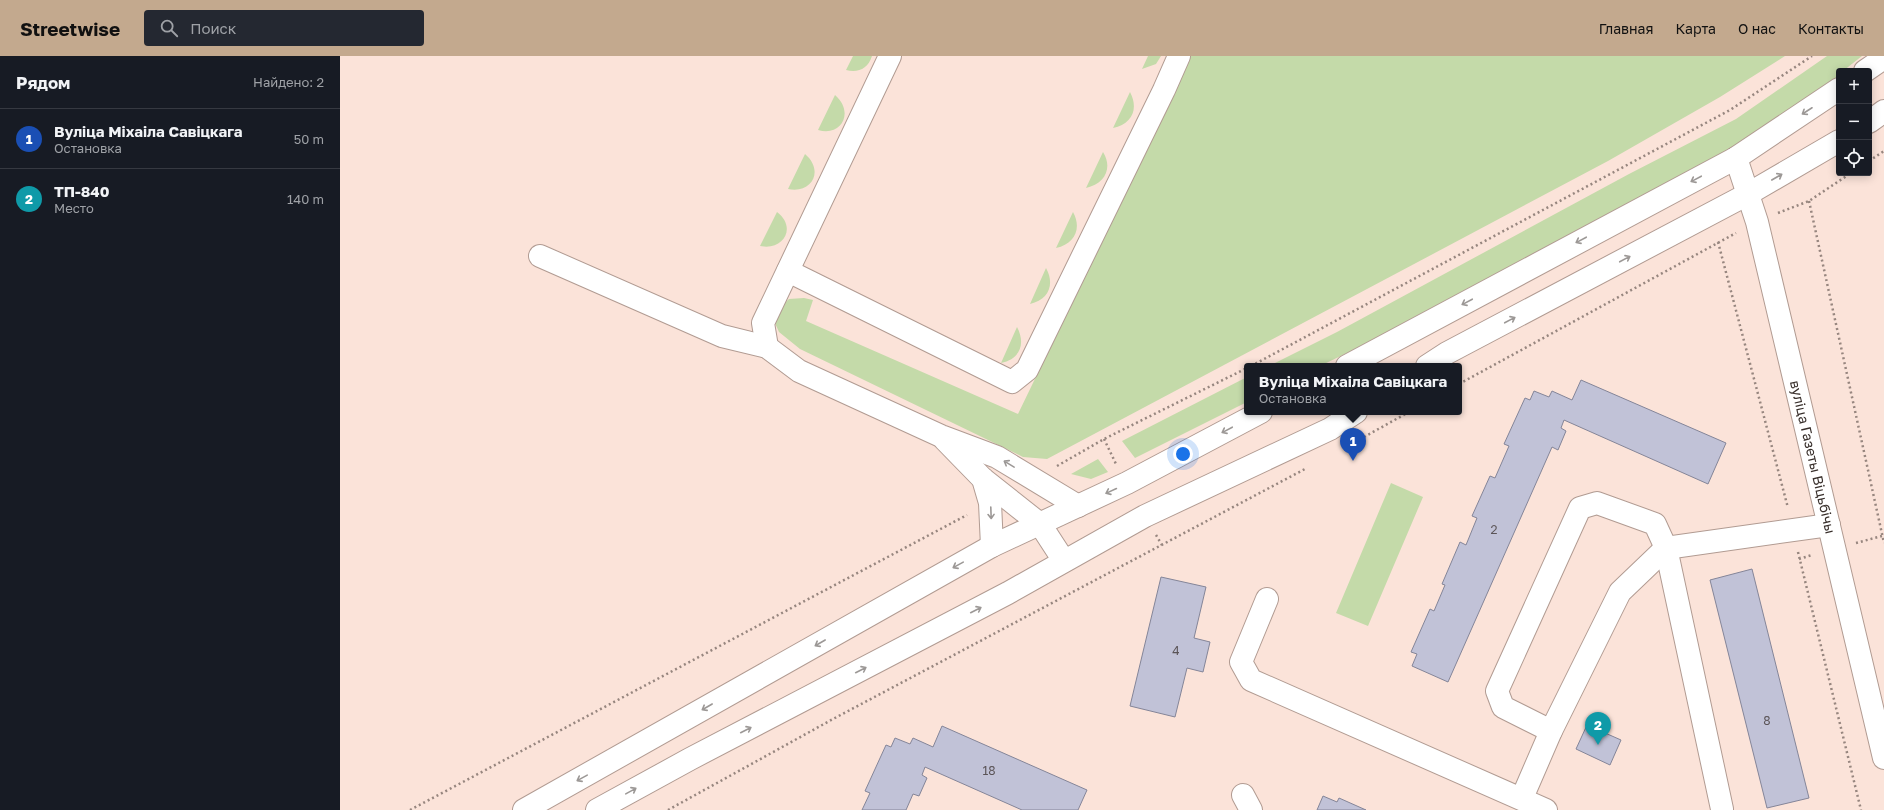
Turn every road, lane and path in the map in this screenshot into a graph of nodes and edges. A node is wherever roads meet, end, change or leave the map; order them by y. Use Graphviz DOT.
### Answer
graph roads {
  1 [pos="890,56"];
  2 [pos="1179,56"];
  3 [pos="1812,56"];
  4 [pos="1884,58"];
  5 [pos="1869,68"];
  6 [pos="1836,91"];
  7 [pos="1884,111"];
  8 [pos="1872,120"];
  9 [pos="1836,143"];
  10 [pos="1884,151"];
  11 [pos="1736,158"];
  12 [pos="1872,159"];
  13 [pos="1846,176"];
  14 [pos="1748,194"];
  15 [pos="1809,201"];
  16 [pos="1757,222"];
  17 [pos="540,256"];
  18 [pos="788,271"];
  19 [pos="767,347"];
  20 [pos="1258,363"];
  21 [pos="1353,363"];
  22 [pos="1432,363"];
  23 [pos="1244,369"];
  24 [pos="1462,382"];
  25 [pos="1255,415"];
  26 [pos="1351,415"];
  27 [pos="1404,415"];
  28 [pos="941,436"];
  29 [pos="1362,438"];
  30 [pos="1104,439"];
  31 [pos="1117,465"];
  32 [pos="1307,467"];
  33 [pos="983,479"];
  34 [pos="1034,479"];
  35 [pos="990,503"];
  36 [pos="1078,506"];
  37 [pos="1040,524"];
  38 [pos="1829,525"];
  39 [pos="1155,533"];
  40 [pos="1882,536"];
  41 [pos="1884,543"];
  42 [pos="1854,544"];
  43 [pos="1162,545"];
  44 [pos="992,546"];
  45 [pos="1666,548"];
  46 [pos="1064,561"];
  47 [pos="1267,599"];
  48 [pos="1551,731"];
  49 [pos="1884,758"];
  50 [pos="1522,798"];
  51 [pos="1722,809"];
  52 [pos="410,810"];
  53 [pos="524,810"];
  54 [pos="597,810"];
  55 [pos="668,810"];
  56 [pos="1546,810"];
  1 -- 18 [label="main road"];
  2 -- 18 [label="main road"];
  3 -- 20 [label="path"];
  4 -- 5 [label="main road"];
  6 -- 11 [label="main road, one-way"];
  7 -- 8 [label="main road"];
  14 -- 9 [label="main road, one-way"];
  10 -- 12 [label="path"];
  11 -- 14 [label="main road, вуліца Газеты Віцьбічы"];
  11 -- 21 [label="main road, one-way"];
  13 -- 15 [label="path"];
  14 -- 16 [label="main road, вуліца Газеты Віцьбічы"];
  22 -- 14 [label="main road, one-way"];
  15 -- 16 [label="path"];
  15 -- 40 [label="path"];
  16 -- 24 [label="path"];
  16 -- 38 [label="main road, вуліца Газеты Віцьбічы"];
  17 -- 19 [label="main road"];
  18 -- 19 [label="main road"];
  19 -- 28 [label="main road"];
  23 -- 30 [label="path"];
  25 -- 36 [label="main road, one-way"];
  26 -- 46 [label="main road"];
  27 -- 29 [label="path"];
  28 -- 33 [label="main road"];
  34 -- 28 [label="main road, one-way"];
  30 -- 31 [label="path"];
  30 -- 34 [label="path"];
  32 -- 43 [label="path"];
  33 -- 35 [label="main road"];
  33 -- 37 [label="main road"];
  34 -- 36 [label="main road"];
  34 -- 37 [label="main road"];
  35 -- 44 [label="main road, one-way"];
  35 -- 52 [label="path"];
  36 -- 37 [label="main road"];
  37 -- 44 [label="main road"];
  37 -- 46 [label="main road"];
  38 -- 45 [label="main road"];
  38 -- 49 [label="main road, вуліца Газеты Віцьбічы"];
  39 -- 43 [label="path"];
  40 -- 41 [label="path"];
  40 -- 42 [label="path"];
  43 -- 55 [label="path"];
  44 -- 53 [label="main road, one-way"];
  45 -- 48 [label="main road"];
  45 -- 48 [label="main road"];
  45 -- 51 [label="main road"];
  54 -- 46 [label="main road, one-way"];
  47 -- 50 [label="main road"];
  48 -- 50 [label="main road"];
  50 -- 56 [label="main road"];
}
